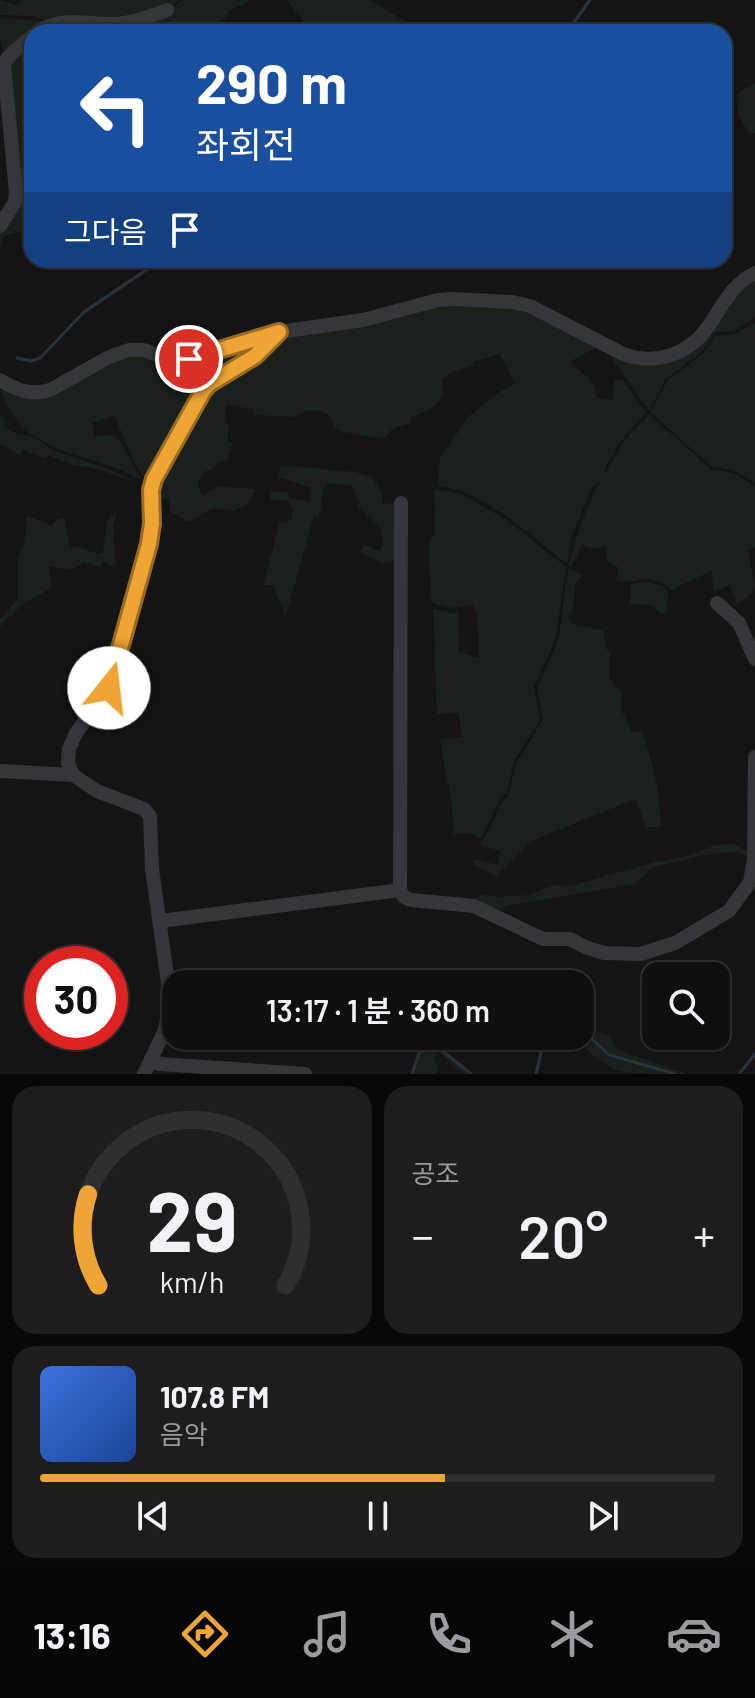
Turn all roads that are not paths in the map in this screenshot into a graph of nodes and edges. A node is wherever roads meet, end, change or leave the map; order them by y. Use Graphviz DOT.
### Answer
graph roads {
  1 [pos="167,10"];
  2 [pos="51,24"];
  3 [pos="112,24"];
  4 [pos="112,24"];
  5 [pos="0,43"];
  6 [pos="24,43"];
  7 [pos="4,65"];
  8 [pos="0,226"];
  9 [pos="755,273"];
  10 [pos="279,332"];
  11 [pos="0,380"];
  12 [pos="401,503"];
  13 [pos="717,603"];
  14 [pos="755,659"];
  15 [pos="755,757"];
  16 [pos="0,771"];
  17 [pos="73,775"];
  18 [pos="400,890"];
  19 [pos="161,921"];
  20 [pos="147,1067"];
  21 [pos="276,1073"];
  22 [pos="305,1074"];
  1 -- 4 [label="street"];
  2 -- 3 [label="street"];
  5 -- 7 [label="street"];
  6 -- 7 [label="street"];
  7 -- 8 [label="street"];
  9 -- 10 [label="street"];
  10 -- 11 [label="street"];
  10 -- 17 [label="street"];
  12 -- 18 [label="street"];
  13 -- 14 [label="street"];
  15 -- 18 [label="street"];
  16 -- 17 [label="street"];
  17 -- 19 [label="street"];
  18 -- 19 [label="street"];
  19 -- 20 [label="street"];
  20 -- 21 [label="street"];
  21 -- 22 [label="street"];
}
